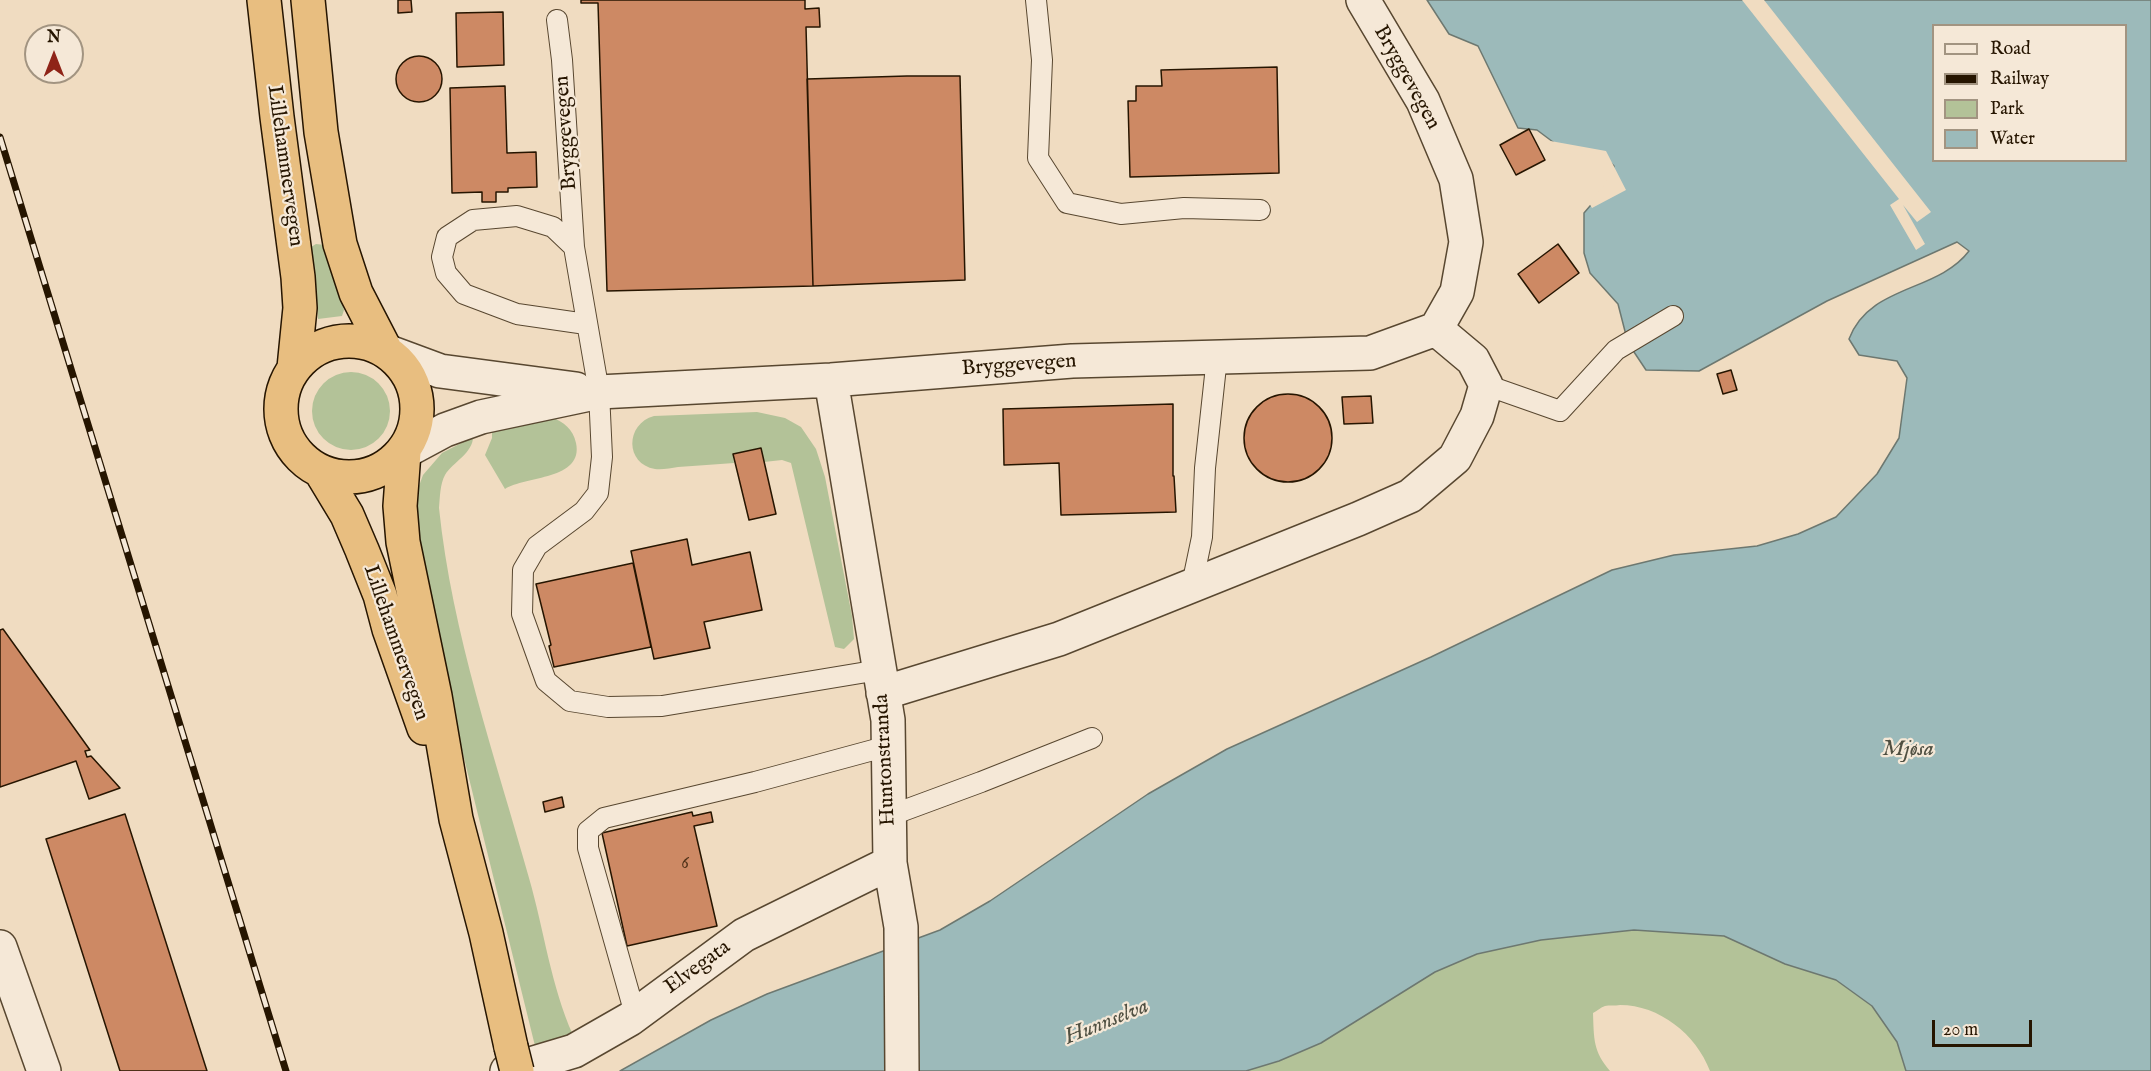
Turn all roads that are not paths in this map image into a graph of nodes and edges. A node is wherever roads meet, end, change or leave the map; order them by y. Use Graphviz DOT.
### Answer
graph roads {
  1 [pos="264,0"];
  2 [pos="308,0"];
  3 [pos="1036,0"];
  4 [pos="1363,0"];
  5 [pos="557,20"];
  6 [pos="1260,210"];
  7 [pos="574,247"];
  8 [pos="1673,316"];
  9 [pos="586,324"];
  10 [pos="1436,329"];
  11 [pos="386,351"];
  12 [pos="1218,357"];
  13 [pos="294,368"];
  14 [pos="831,380"];
  15 [pos="1486,385"];
  16 [pos="599,392"];
  17 [pos="404,452"];
  18 [pos="321,472"];
  19 [pos="1192,585"];
  20 [pos="881,681"];
  21 [pos="1092,738"];
  22 [pos="888,746"];
  23 [pos="889,816"];
  24 [pos="456,819"];
  25 [pos="890,863"];
  26 [pos="0,947"];
  27 [pos="635,1014"];
  28 [pos="512,1063"];
  29 [pos="44,1071"];
  30 [pos="902,1071"];
  1 -- 13 [label="highway, Lillehammervegen"];
  2 -- 11 [label="highway, Lillehammervegen"];
  3 -- 6 [label="lane"];
  4 -- 10 [label="street, Bryggevegen"];
  5 -- 7 [label="lane, Bryggevegen"];
  7 -- 9 [label="lane, Bryggevegen"];
  7 -- 9 [label="lane"];
  8 -- 15 [label="lane"];
  9 -- 16 [label="lane, Bryggevegen"];
  10 -- 12 [label="street, Bryggevegen"];
  10 -- 15 [label="street"];
  11 -- 13 [label="highway"];
  11 -- 16 [label="street, Bryggevegen"];
  11 -- 17 [label="highway"];
  12 -- 14 [label="street, Bryggevegen"];
  12 -- 19 [label="lane"];
  13 -- 18 [label="highway"];
  14 -- 16 [label="street, Bryggevegen"];
  14 -- 20 [label="street, Huntonstranda"];
  15 -- 19 [label="street"];
  16 -- 17 [label="street, Bryggevegen"];
  16 -- 20 [label="lane, Bryggevegen"];
  17 -- 18 [label="highway"];
  17 -- 24 [label="highway, Lillehammervegen"];
  18 -- 24 [label="highway, Lillehammervegen"];
  19 -- 20 [label="street"];
  20 -- 22 [label="street, Huntonstranda"];
  21 -- 23 [label="lane"];
  22 -- 23 [label="street, Huntonstranda"];
  22 -- 27 [label="lane"];
  23 -- 25 [label="street, Huntonstranda"];
  24 -- 28 [label="highway, Lillehammervegen"];
  25 -- 27 [label="street, Elvegata"];
  25 -- 30 [label="street, Huntonstranda"];
  26 -- 29 [label="street"];
  27 -- 28 [label="street, Elvegata"];
}
